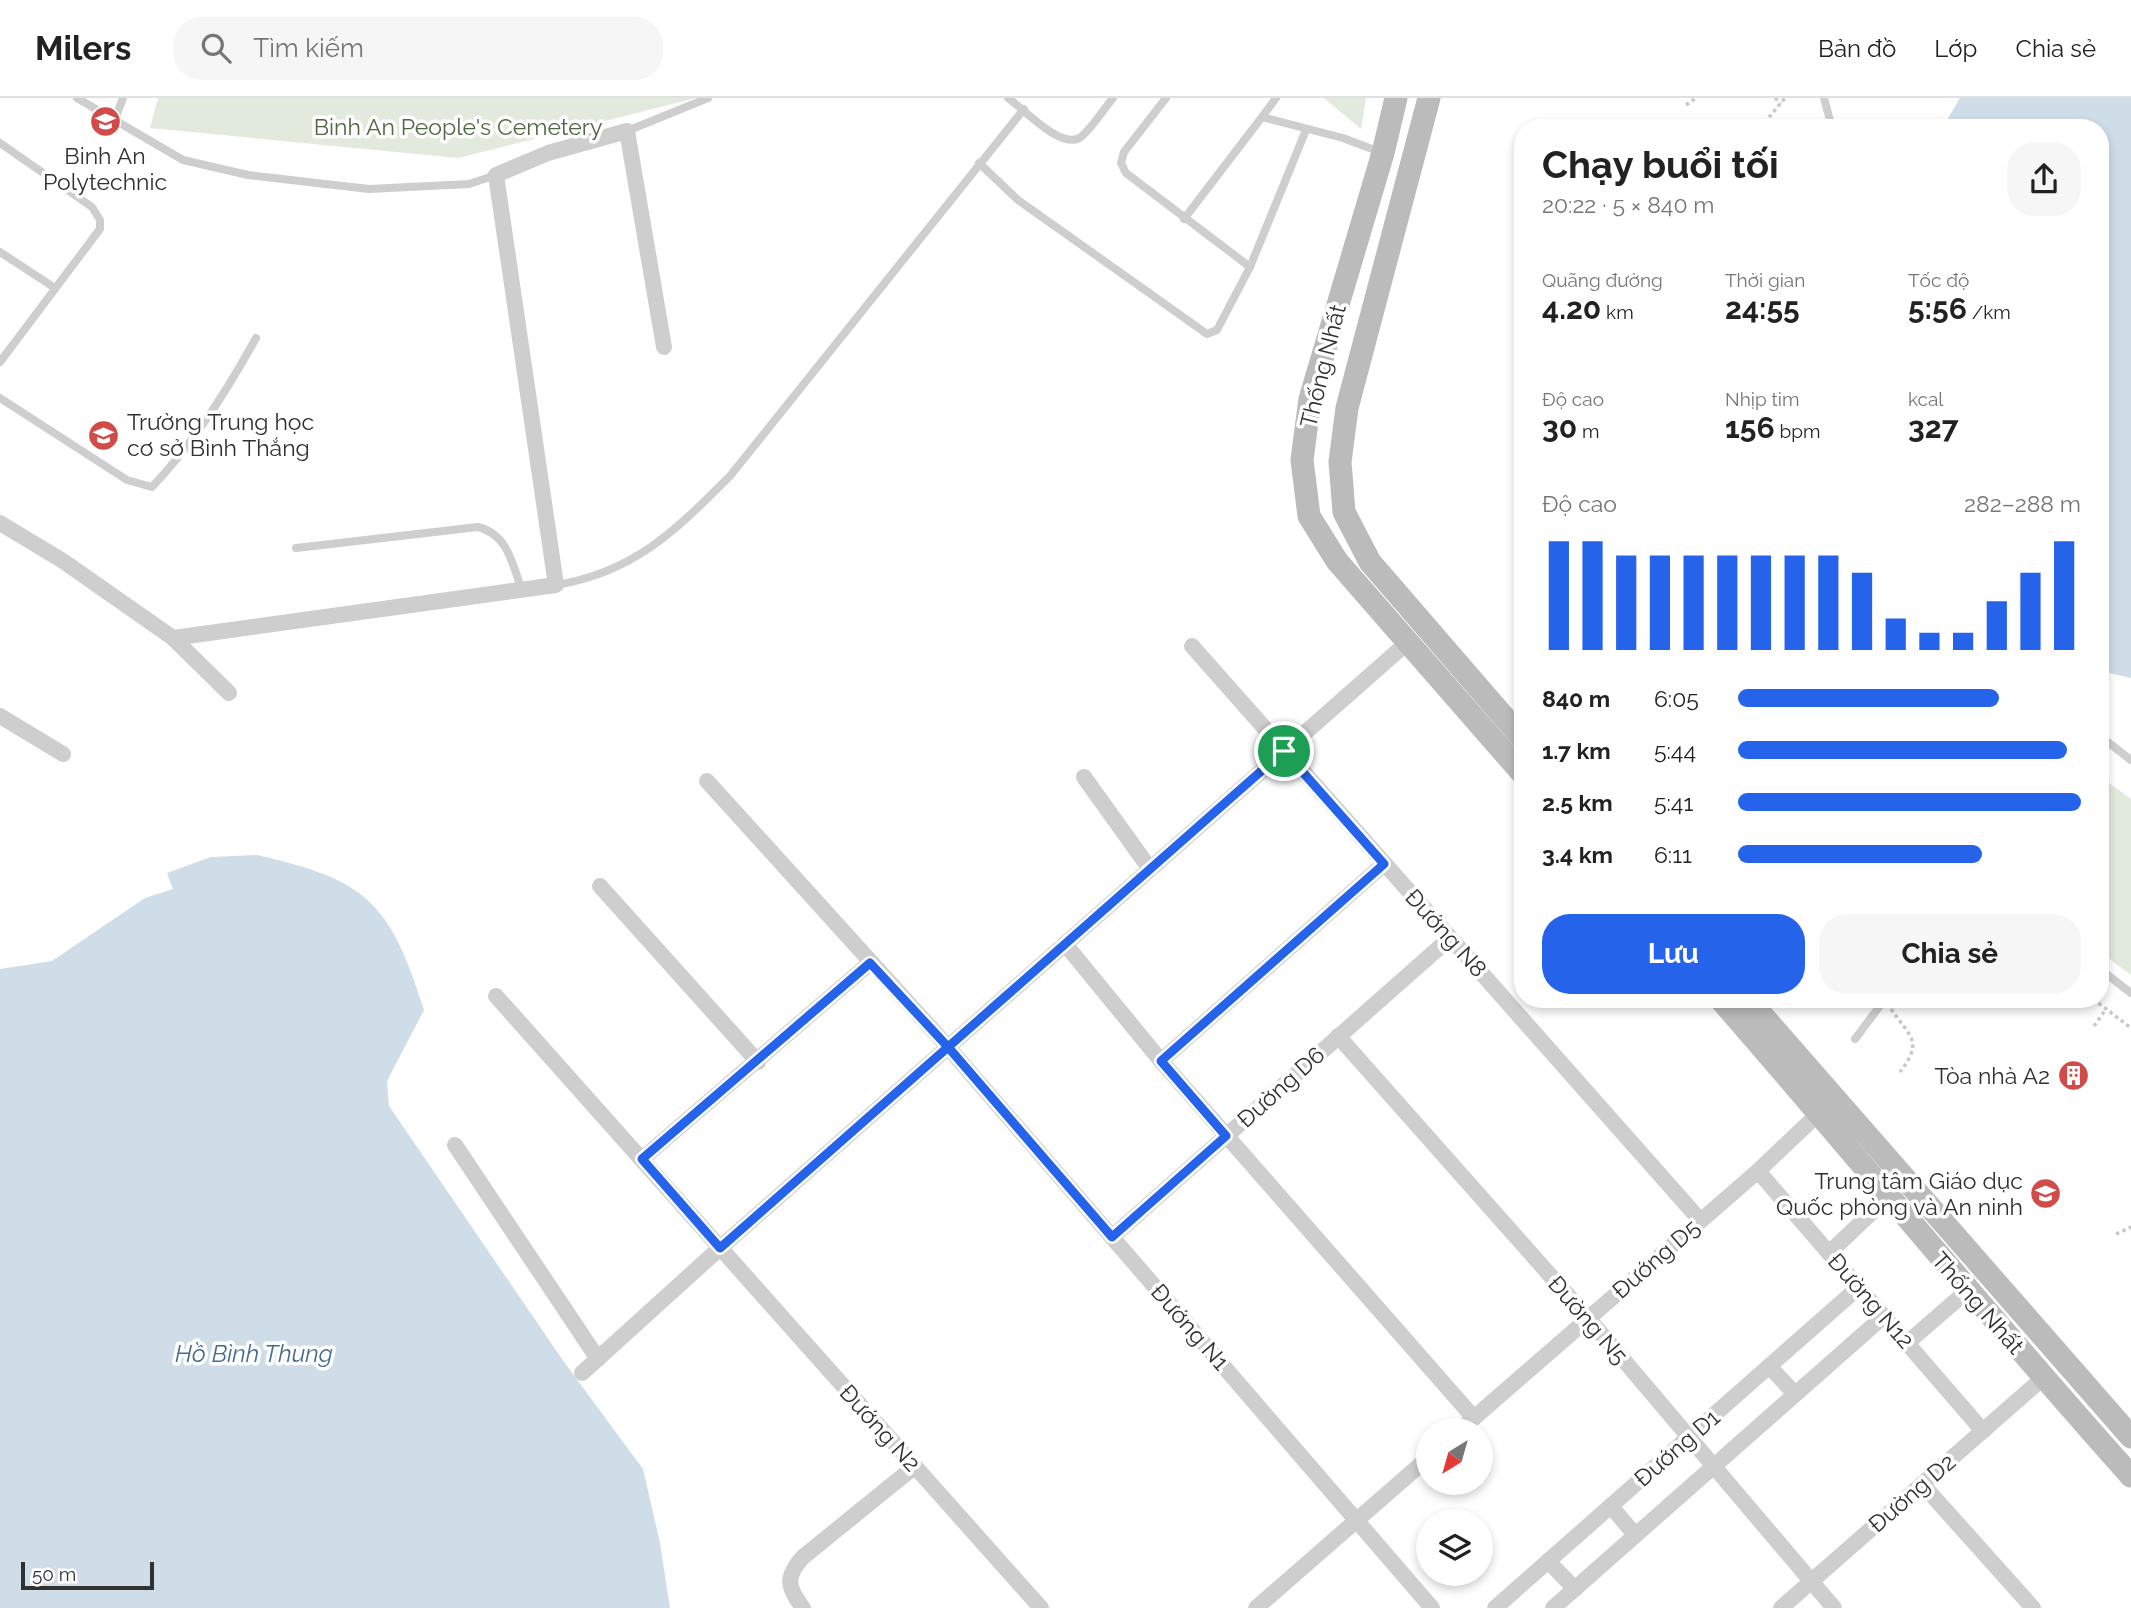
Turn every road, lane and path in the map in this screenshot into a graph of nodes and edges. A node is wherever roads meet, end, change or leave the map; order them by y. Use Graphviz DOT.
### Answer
graph roads {
  1 [pos="78,98"];
  2 [pos="123,98"];
  3 [pos="708,98"];
  4 [pos="1008,98"];
  5 [pos="1113,98"];
  6 [pos="1166,98"];
  7 [pos="1276,98"];
  8 [pos="1396,98"];
  9 [pos="1429,98"];
  10 [pos="1696,98"];
  11 [pos="1774,98"];
  12 [pos="1786,98"];
  13 [pos="1824,98"];
  14 [pos="1781,103"];
  15 [pos="1686,105"];
  16 [pos="1024,109"];
  17 [pos="1262,117"];
  18 [pos="116,119"];
  19 [pos="1768,119"];
  20 [pos="1830,119"];
  21 [pos="1306,130"];
  22 [pos="627,131"];
  23 [pos="0,143"];
  24 [pos="1383,153"];
  25 [pos="979,163"];
  26 [pos="496,175"];
  27 [pos="1184,219"];
  28 [pos="0,252"];
  29 [pos="1250,267"];
  30 [pos="55,288"];
  31 [pos="256,338"];
  32 [pos="664,347"];
  33 [pos="0,362"];
  34 [pos="0,398"];
  35 [pos="1302,460"];
  36 [pos="1340,462"];
  37 [pos="0,523"];
  38 [pos="296,548"];
  39 [pos="556,585"];
  40 [pos="521,588"];
  41 [pos="173,638"];
  42 [pos="1408,642"];
  43 [pos="1192,646"];
  44 [pos="229,693"];
  45 [pos="0,716"];
  46 [pos="1514,729"];
  47 [pos="2109,743"];
  48 [pos="1284,751"];
  49 [pos="63,754"];
  50 [pos="2131,760"];
  51 [pos="1514,764"];
  52 [pos="1084,777"];
  53 [pos="707,780"];
  54 [pos="1384,864"];
  55 [pos="1150,869"];
  56 [pos="600,886"];
  57 [pos="1450,937"];
  58 [pos="1065,944"];
  59 [pos="870,963"];
  60 [pos="2109,976"];
  61 [pos="2131,993"];
  62 [pos="496,996"];
  63 [pos="1729,1008"];
  64 [pos="1755,1008"];
  65 [pos="1881,1008"];
  66 [pos="1890,1008"];
  67 [pos="2106,1009"];
  68 [pos="2094,1026"];
  69 [pos="2131,1028"];
  70 [pos="1338,1036"];
  71 [pos="1855,1039"];
  72 [pos="948,1047"];
  73 [pos="1161,1061"];
  74 [pos="758,1062"];
  75 [pos="1900,1072"];
  76 [pos="1828,1107"];
  77 [pos="1226,1136"];
  78 [pos="455,1145"];
  79 [pos="642,1159"];
  80 [pos="1758,1171"];
  81 [pos="1887,1198"];
  82 [pos="1700,1220"];
  83 [pos="2131,1227"];
  84 [pos="2116,1234"];
  85 [pos="1112,1237"];
  86 [pos="720,1248"];
  87 [pos="1829,1253"];
  88 [pos="1859,1287"];
  89 [pos="1967,1291"];
  90 [pos="1884,1316"];
  91 [pos="1588,1318"];
  92 [pos="1907,1343"];
  93 [pos="598,1359"];
  94 [pos="2062,1359"];
  95 [pos="1769,1366"];
  96 [pos="582,1373"];
  97 [pos="2043,1378"];
  98 [pos="1795,1394"];
  99 [pos="1474,1418"];
  100 [pos="1983,1431"];
  101 [pos="2131,1437"];
  102 [pos="1688,1438"];
  103 [pos="914,1467"];
  104 [pos="1416,1468"];
  105 [pos="1712,1468"];
  106 [pos="2131,1476"];
  107 [pos="1922,1484"];
  108 [pos="1611,1506"];
  109 [pos="1357,1520"];
  110 [pos="1635,1535"];
  111 [pos="1548,1561"];
  112 [pos="1811,1581"];
  113 [pos="1575,1589"];
  114 [pos="803,1608"];
  115 [pos="1041,1608"];
  116 [pos="1256,1608"];
  117 [pos="1432,1608"];
  118 [pos="1495,1608"];
  119 [pos="1553,1608"];
  120 [pos="1781,1608"];
  121 [pos="1835,1608"];
  122 [pos="2033,1608"];
  1 -- 18 [label="lane"];
  2 -- 18 [label="lane"];
  3 -- 22 [label="lane"];
  4 -- 16 [label="lane"];
  5 -- 16 [label="lane"];
  6 -- 27 [label="lane"];
  7 -- 17 [label="lane"];
  8 -- 24 [label="main road, Thống Nhất"];
  9 -- 36 [label="main road, Thống Nhất"];
  10 -- 15 [label="path"];
  11 -- 14 [label="path"];
  12 -- 14 [label="path"];
  13 -- 20 [label="lane"];
  14 -- 19 [label="path"];
  16 -- 25 [label="lane"];
  17 -- 21 [label="lane"];
  17 -- 27 [label="lane"];
  18 -- 26 [label="lane"];
  21 -- 24 [label="lane"];
  21 -- 29 [label="lane"];
  22 -- 26 [label="street"];
  22 -- 32 [label="street"];
  23 -- 30 [label="lane"];
  24 -- 35 [label="main road, Thống Nhất"];
  25 -- 29 [label="lane"];
  25 -- 39 [label="lane"];
  26 -- 39 [label="street"];
  27 -- 29 [label="lane"];
  28 -- 30 [label="lane"];
  30 -- 33 [label="lane"];
  31 -- 34 [label="lane"];
  35 -- 36 [label="main road"];
  35 -- 42 [label="main road, Thống Nhất"];
  36 -- 46 [label="main road, Thống Nhất"];
  37 -- 41 [label="street"];
  38 -- 40 [label="lane"];
  39 -- 40 [label="street"];
  40 -- 41 [label="street"];
  41 -- 44 [label="street"];
  42 -- 48 [label="street"];
  42 -- 51 [label="main road, Thống Nhất"];
  43 -- 48 [label="street, Đướng N8"];
  45 -- 49 [label="street"];
  47 -- 50 [label="lane"];
  48 -- 54 [label="street, Đướng N8"];
  48 -- 55 [label="street"];
  52 -- 55 [label="street"];
  53 -- 59 [label="street, Đướng N1"];
  54 -- 57 [label="street, Đướng N8"];
  54 -- 73 [label="street"];
  55 -- 58 [label="street"];
  56 -- 74 [label="street"];
  57 -- 70 [label="street, Đường D6"];
  57 -- 82 [label="street, Đướng N8"];
  58 -- 72 [label="street"];
  58 -- 73 [label="street"];
  59 -- 72 [label="street, Đướng N1"];
  59 -- 74 [label="street"];
  60 -- 61 [label="lane"];
  62 -- 79 [label="street, Đướng N2"];
  63 -- 76 [label="main road, Thống Nhất"];
  64 -- 76 [label="main road, Thống Nhất"];
  65 -- 71 [label="lane"];
  66 -- 75 [label="path"];
  67 -- 68 [label="path"];
  67 -- 69 [label="path"];
  70 -- 77 [label="street, Đường D6"];
  70 -- 91 [label="street, Đường N5"];
  72 -- 85 [label="street, Đướng N1"];
  72 -- 86 [label="street"];
  73 -- 77 [label="street"];
  74 -- 79 [label="street"];
  76 -- 80 [label="street, Đướng D5"];
  76 -- 81 [label="main road, Thống Nhất"];
  76 -- 94 [label="main road, Thống Nhất"];
  77 -- 85 [label="street, Đường D6"];
  77 -- 99 [label="street"];
  78 -- 93 [label="street"];
  79 -- 86 [label="street, Đướng N2"];
  80 -- 82 [label="street, Đướng D5"];
  80 -- 87 [label="street, Đường N12"];
  81 -- 87 [label="street"];
  81 -- 89 [label="main road, Thống Nhất"];
  82 -- 91 [label="street, Đướng D5"];
  83 -- 84 [label="path"];
  85 -- 109 [label="street, Đướng N1"];
  86 -- 93 [label="street"];
  86 -- 103 [label="street, Đướng N2"];
  87 -- 88 [label="street, Đường N12"];
  88 -- 90 [label="street, Đường N12"];
  88 -- 95 [label="street, Đướng D1"];
  89 -- 92 [label="street"];
  89 -- 97 [label="main road, Thống Nhất"];
  90 -- 92 [label="street, Đường N12"];
  90 -- 98 [label="street, Đướng D1"];
  91 -- 99 [label="street, Đướng D5"];
  91 -- 102 [label="street, Đường N5"];
  92 -- 100 [label="street, Đường N12"];
  93 -- 96 [label="street"];
  94 -- 97 [label="main road"];
  94 -- 101 [label="main road, Thống Nhất"];
  95 -- 98 [label="street"];
  95 -- 102 [label="street, Đướng D1"];
  97 -- 100 [label="street, Đường D2"];
  97 -- 106 [label="main road, Thống Nhất"];
  98 -- 105 [label="street, Đướng D1"];
  100 -- 107 [label="street, Đường D2"];
  102 -- 105 [label="street, Đường N5"];
  102 -- 108 [label="street, Đướng D1"];
  103 -- 114 [label="street"];
  103 -- 115 [label="street, Đướng N2"];
  104 -- 109 [label="street"];
  105 -- 110 [label="street, Đướng D1"];
  105 -- 112 [label="street, Đường N5"];
  107 -- 112 [label="street, Đường D2"];
  107 -- 122 [label="street"];
  108 -- 110 [label="street"];
  108 -- 111 [label="street, Đướng D1"];
  109 -- 116 [label="street"];
  109 -- 117 [label="street, Đướng N1"];
  110 -- 113 [label="street, Đướng D1"];
  111 -- 113 [label="street"];
  111 -- 118 [label="street, Đướng D1"];
  112 -- 120 [label="street, Đường D2"];
  112 -- 121 [label="street, Đường N5"];
  113 -- 119 [label="street, Đướng D1"];
}
